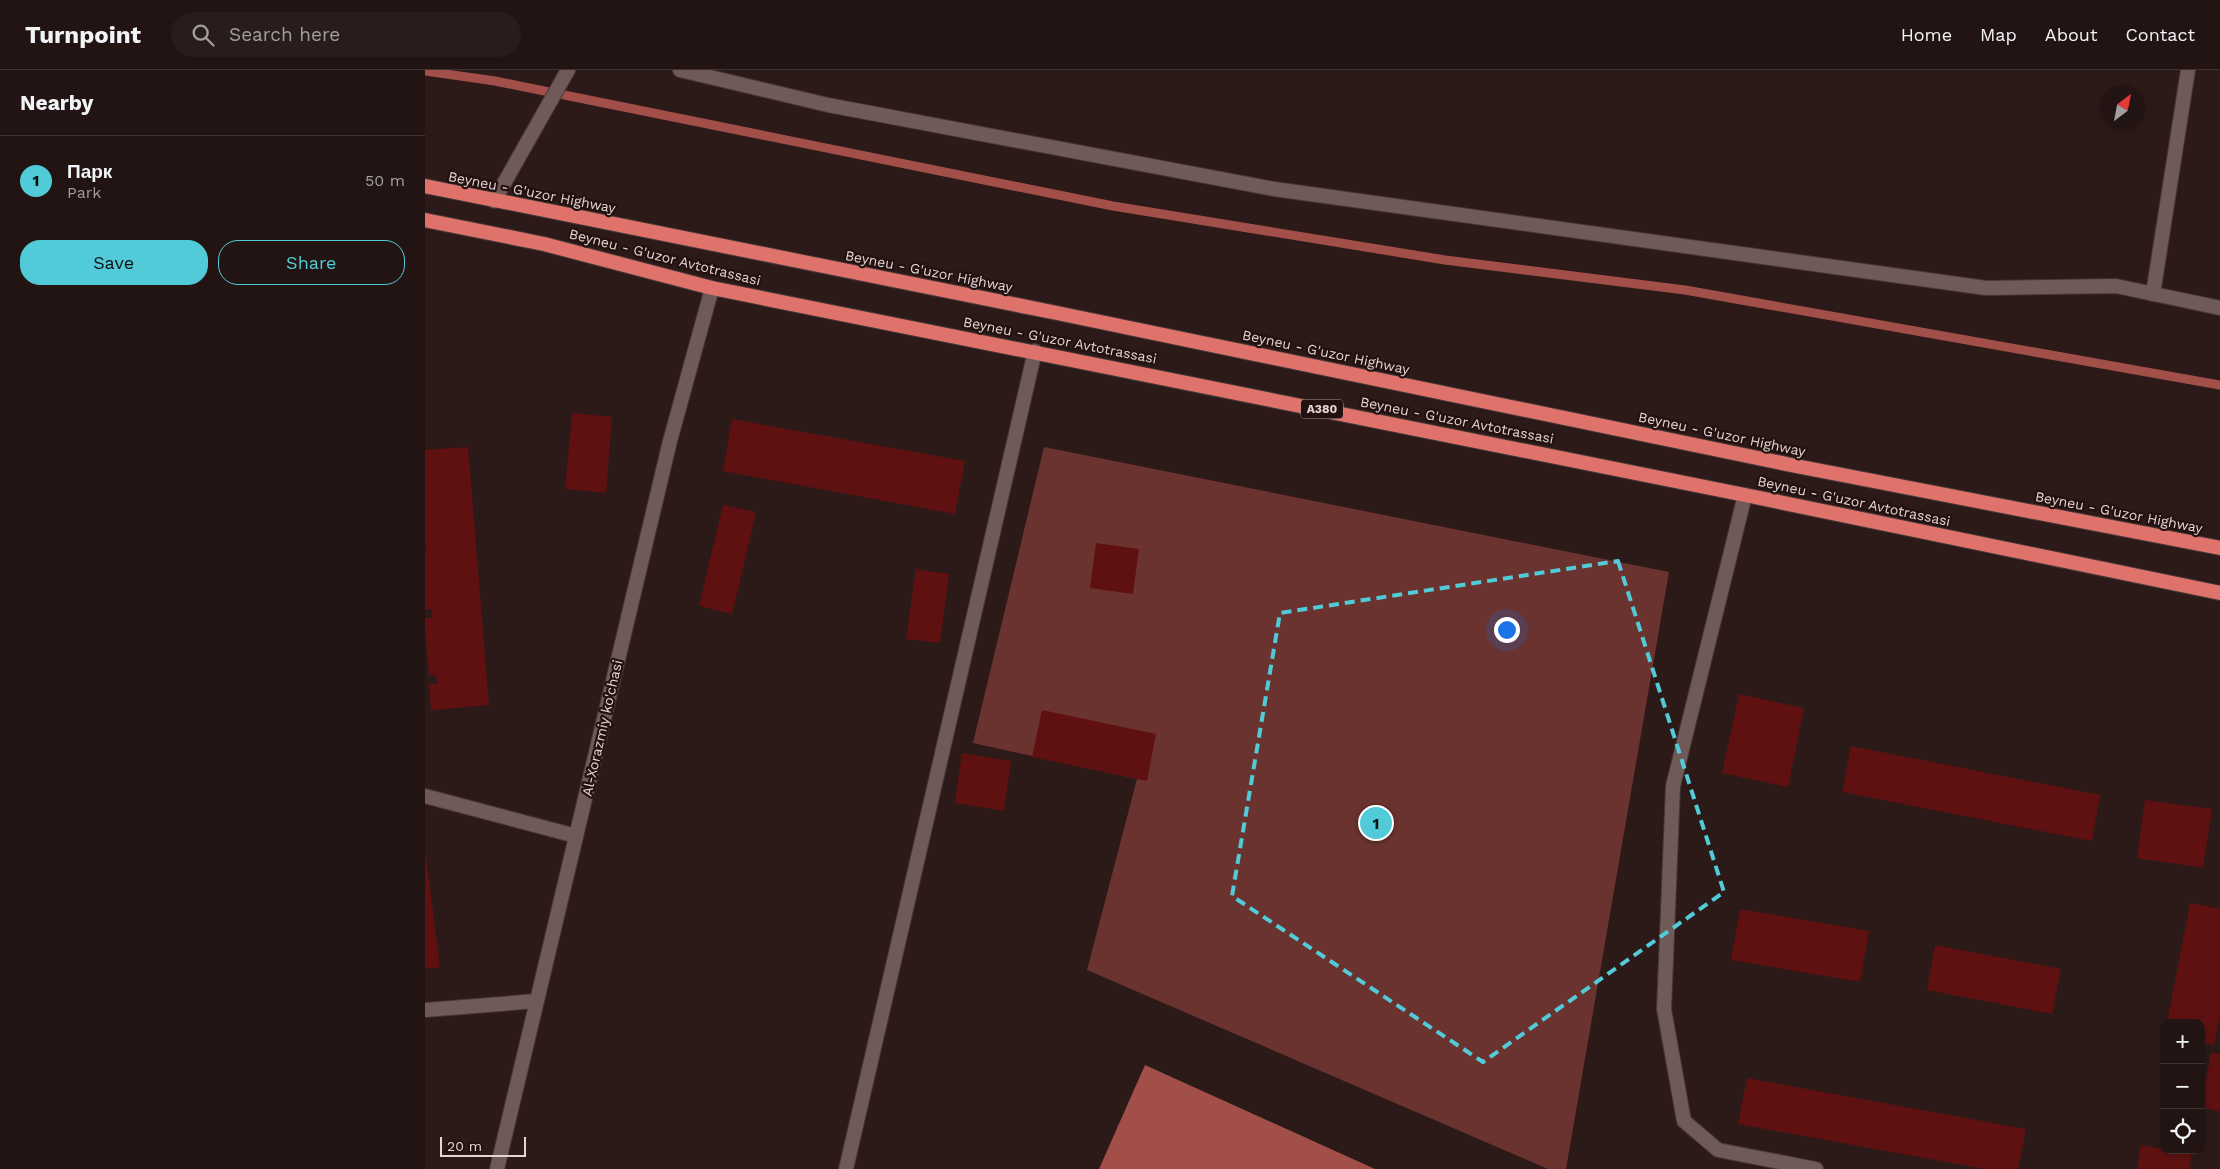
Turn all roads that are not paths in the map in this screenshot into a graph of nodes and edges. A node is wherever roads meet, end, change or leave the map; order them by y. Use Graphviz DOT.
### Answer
graph roads {
  1 [pos="567,70"];
  2 [pos="680,70"];
  3 [pos="2188,70"];
  4 [pos="425,186"];
  5 [pos="493,201"];
  6 [pos="425,220"];
  7 [pos="713,288"];
  8 [pos="2153,294"];
  9 [pos="2220,308"];
  10 [pos="1035,351"];
  11 [pos="1745,495"];
  12 [pos="2220,548"];
  13 [pos="2220,593"];
  14 [pos="425,796"];
  15 [pos="576,836"];
  16 [pos="537,1001"];
  17 [pos="425,1010"];
  18 [pos="497,1169"];
  19 [pos="846,1169"];
  20 [pos="1816,1169"];
  1 -- 5 [label="street"];
  2 -- 8 [label="street"];
  3 -- 8 [label="street"];
  4 -- 5 [label="highway, Beyneu - G'uzor Highway"];
  5 -- 12 [label="highway, Beyneu - G'uzor Highway"];
  6 -- 7 [label="highway, Beyneu - G'uzor Avtotrassasi / A380"];
  7 -- 10 [label="highway, Beyneu - G'uzor Avtotrassasi / A380"];
  7 -- 15 [label="street, Al-Xorazmiy ko'chasi"];
  8 -- 9 [label="street"];
  10 -- 11 [label="highway, Beyneu - G'uzor Avtotrassasi / A380"];
  10 -- 19 [label="street"];
  11 -- 13 [label="highway, Beyneu - G'uzor Avtotrassasi / A380"];
  11 -- 20 [label="street"];
  14 -- 15 [label="street"];
  15 -- 16 [label="street, Al-Xorazmiy ko'chasi"];
  16 -- 17 [label="street"];
  16 -- 18 [label="street, Al-Xorazmiy ko'chasi"];
}
